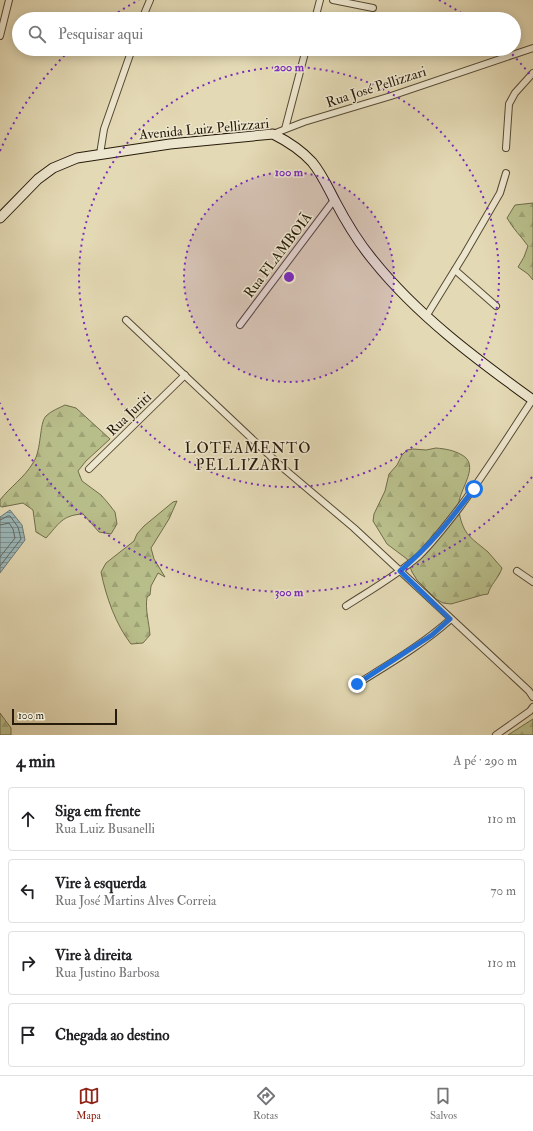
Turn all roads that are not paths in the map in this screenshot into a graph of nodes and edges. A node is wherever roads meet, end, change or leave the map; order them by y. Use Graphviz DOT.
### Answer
graph roads {
  1 [pos="9,0"];
  2 [pos="150,0"];
  3 [pos="320,0"];
  4 [pos="333,0"];
  5 [pos="374,8"];
  6 [pos="145,12"];
  7 [pos="317,12"];
  8 [pos="0,36"];
  9 [pos="533,48"];
  10 [pos="521,52"];
  11 [pos="130,56"];
  12 [pos="304,56"];
  13 [pos="509,56"];
  14 [pos="533,73"];
  15 [pos="285,129"];
  16 [pos="273,134"];
  17 [pos="506,148"];
  18 [pos="100,154"];
  19 [pos="506,174"];
  20 [pos="334,200"];
  21 [pos="0,218"];
  22 [pos="455,270"];
  23 [pos="496,306"];
  24 [pos="427,316"];
  25 [pos="126,320"];
  26 [pos="240,325"];
  27 [pos="185,375"];
  28 [pos="533,399"];
  29 [pos="89,469"];
  30 [pos="400,571"];
  31 [pos="517,571"];
  32 [pos="533,582"];
  33 [pos="346,606"];
  34 [pos="450,619"];
  35 [pos="357,684"];
  36 [pos="533,697"];
  37 [pos="533,707"];
  38 [pos="496,735"];
  1 -- 8 [label="street"];
  2 -- 6 [label="street"];
  3 -- 7 [label="street"];
  4 -- 5 [label="street"];
  9 -- 10 [label="street, Rua José Pellizzari"];
  11 -- 18 [label="street"];
  12 -- 15 [label="street"];
  13 -- 15 [label="street, Rua José Pellizzari"];
  14 -- 17 [label="street"];
  15 -- 16 [label="street, Rua José Pellizzari"];
  16 -- 18 [label="main road, Avenida Luiz Pellizzari"];
  16 -- 20 [label="main road, Avenida Luiz Pellizzari"];
  18 -- 21 [label="main road, Avenida Luiz Pellizzari"];
  19 -- 22 [label="street"];
  20 -- 24 [label="main road, Avenida Luiz Pellizzari"];
  20 -- 26 [label="street, Rua FLAMBOIÃ"];
  22 -- 23 [label="street"];
  22 -- 24 [label="street"];
  24 -- 28 [label="main road, Avenida Luiz Pellizzari"];
  25 -- 27 [label="street"];
  27 -- 29 [label="street, Rua Juriti"];
  27 -- 30 [label="street"];
  28 -- 30 [label="street"];
  30 -- 33 [label="street"];
  30 -- 34 [label="street"];
  31 -- 32 [label="street"];
  34 -- 35 [label="street"];
  34 -- 36 [label="street"];
  37 -- 38 [label="street"];
}
